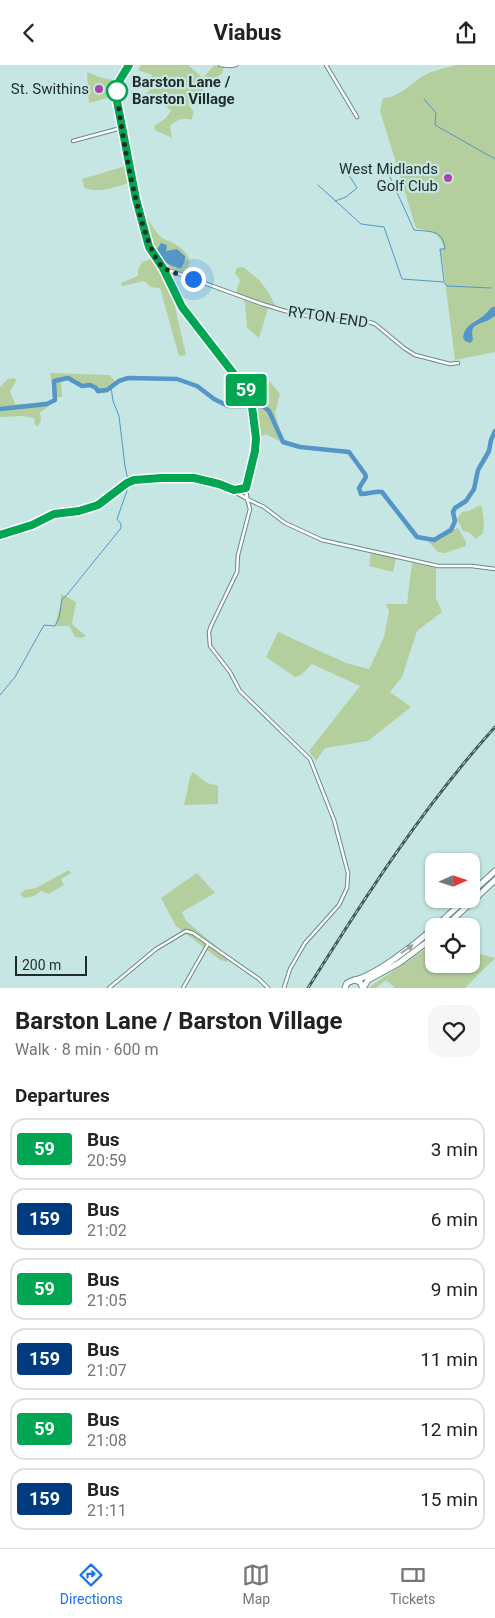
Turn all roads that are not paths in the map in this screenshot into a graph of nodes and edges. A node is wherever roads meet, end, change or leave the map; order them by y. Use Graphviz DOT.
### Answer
graph roads {
  1 [pos="129,65"];
  2 [pos="220,65"];
  3 [pos="236,65"];
  4 [pos="326,65"];
  5 [pos="357,117"];
  6 [pos="121,128"];
  7 [pos="73,141"];
  8 [pos="163,268"];
  9 [pos="458,363"];
  10 [pos="246,488"];
  11 [pos="234,490"];
  12 [pos="247,499"];
  13 [pos="255,502"];
  14 [pos="250,509"];
  15 [pos="0,535"];
  16 [pos="495,569"];
  17 [pos="495,871"];
  18 [pos="495,880"];
  19 [pos="480,885"];
  20 [pos="456,908"];
  21 [pos="445,918"];
  22 [pos="455,918"];
  23 [pos="425,935"];
  24 [pos="208,944"];
  25 [pos="425,944"];
  26 [pos="354,980"];
  27 [pos="108,988"];
  28 [pos="183,988"];
  29 [pos="268,988"];
  30 [pos="284,988"];
  31 [pos="345,988"];
  32 [pos="363,988"];
  1 -- 6 [label="street"];
  2 -- 3 [label="street"];
  4 -- 5 [label="street"];
  6 -- 7 [label="street"];
  6 -- 8 [label="street"];
  8 -- 9 [label="street, RYTON END"];
  8 -- 10 [label="street"];
  10 -- 11 [label="street"];
  10 -- 12 [label="street"];
  11 -- 12 [label="street"];
  11 -- 15 [label="street"];
  12 -- 13 [label="street"];
  12 -- 14 [label="street"];
  13 -- 14 [label="street"];
  13 -- 16 [label="street"];
  14 -- 30 [label="street"];
  17 -- 19 [label="highway"];
  18 -- 22 [label="highway"];
  20 -- 21 [label="highway"];
  26 -- 23 [label="highway, one-way"];
  24 -- 27 [label="street"];
  24 -- 28 [label="street"];
  24 -- 29 [label="street"];
  25 -- 32 [label="highway"];
  26 -- 31 [label="highway"];
  26 -- 32 [label="highway"];
}
